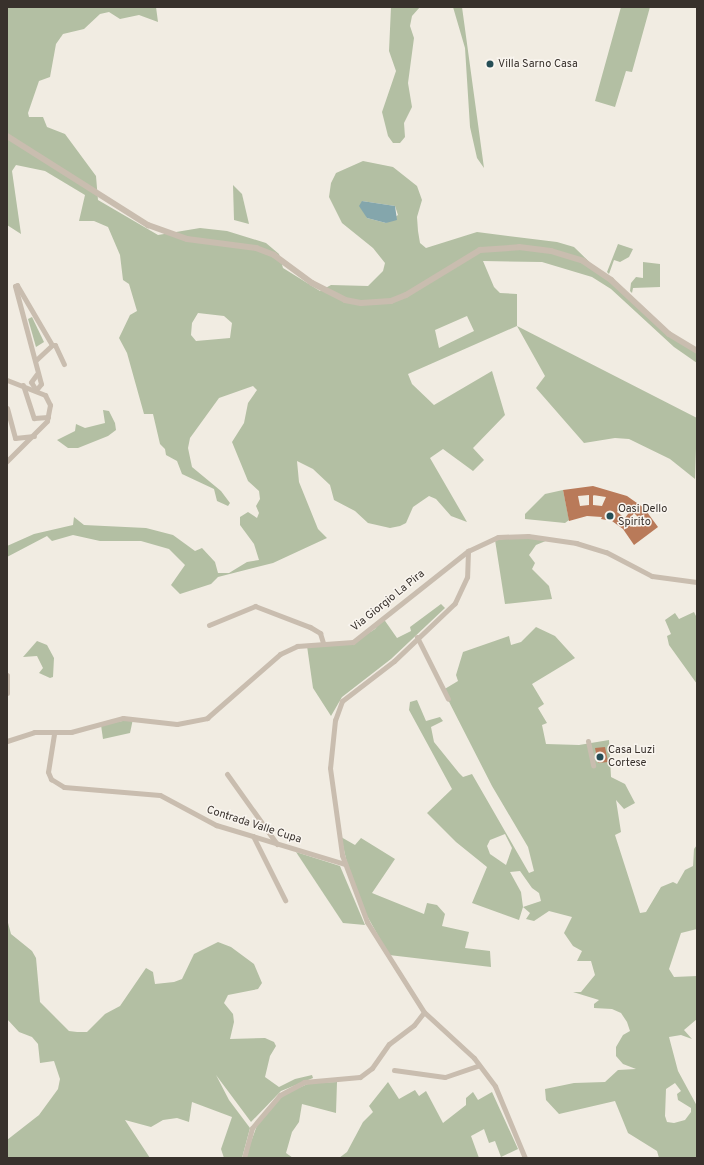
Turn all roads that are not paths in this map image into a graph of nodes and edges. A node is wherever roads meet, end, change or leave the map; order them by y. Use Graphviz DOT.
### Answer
graph roads {
  1 [pos="7,136"];
  2 [pos="52,345"];
  3 [pos="697,351"];
  4 [pos="36,360"];
  5 [pos="64,364"];
  6 [pos="7,380"];
  7 [pos="23,385"];
  8 [pos="36,390"];
  9 [pos="7,408"];
  10 [pos="48,417"];
  11 [pos="35,435"];
  12 [pos="7,461"];
  13 [pos="468,551"];
  14 [pos="697,582"];
  15 [pos="209,625"];
  16 [pos="417,637"];
  17 [pos="323,644"];
  18 [pos="7,675"];
  19 [pos="7,693"];
  20 [pos="448,699"];
  21 [pos="54,734"];
  22 [pos="588,741"];
  23 [pos="7,742"];
  24 [pos="593,765"];
  25 [pos="227,774"];
  26 [pos="253,836"];
  27 [pos="277,844"];
  28 [pos="342,855"];
  29 [pos="337,861"];
  30 [pos="345,864"];
  31 [pos="285,900"];
  32 [pos="424,1012"];
  33 [pos="479,1065"];
  34 [pos="394,1070"];
  35 [pos="244,1158"];
  36 [pos="525,1158"];
  1 -- 3 [label="street"];
  2 -- 4 [label="street"];
  2 -- 4 [label="street"];
  2 -- 5 [label="street"];
  4 -- 8 [label="street"];
  6 -- 7 [label="street"];
  7 -- 8 [label="street"];
  7 -- 10 [label="street"];
  8 -- 10 [label="street"];
  9 -- 11 [label="street"];
  10 -- 11 [label="street"];
  11 -- 12 [label="street"];
  13 -- 14 [label="street, Via Giorgio La Pira"];
  13 -- 16 [label="street"];
  13 -- 17 [label="street, Via Giorgio La Pira"];
  15 -- 17 [label="street"];
  16 -- 20 [label="street"];
  16 -- 28 [label="street"];
  17 -- 21 [label="street, Via Giorgio La Pira"];
  18 -- 19 [label="street"];
  21 -- 23 [label="street, Via Giorgio La Pira"];
  21 -- 26 [label="street, Contrada Valle Cupa"];
  22 -- 24 [label="street"];
  25 -- 27 [label="street"];
  26 -- 27 [label="street, Contrada Valle Cupa"];
  26 -- 31 [label="street"];
  27 -- 29 [label="street, Contrada Valle Cupa"];
  28 -- 29 [label="street"];
  28 -- 30 [label="street"];
  29 -- 30 [label="street, Contrada Valle Cupa"];
  30 -- 32 [label="street"];
  32 -- 33 [label="street"];
  32 -- 35 [label="street"];
  33 -- 34 [label="street"];
  33 -- 36 [label="street"];
}
